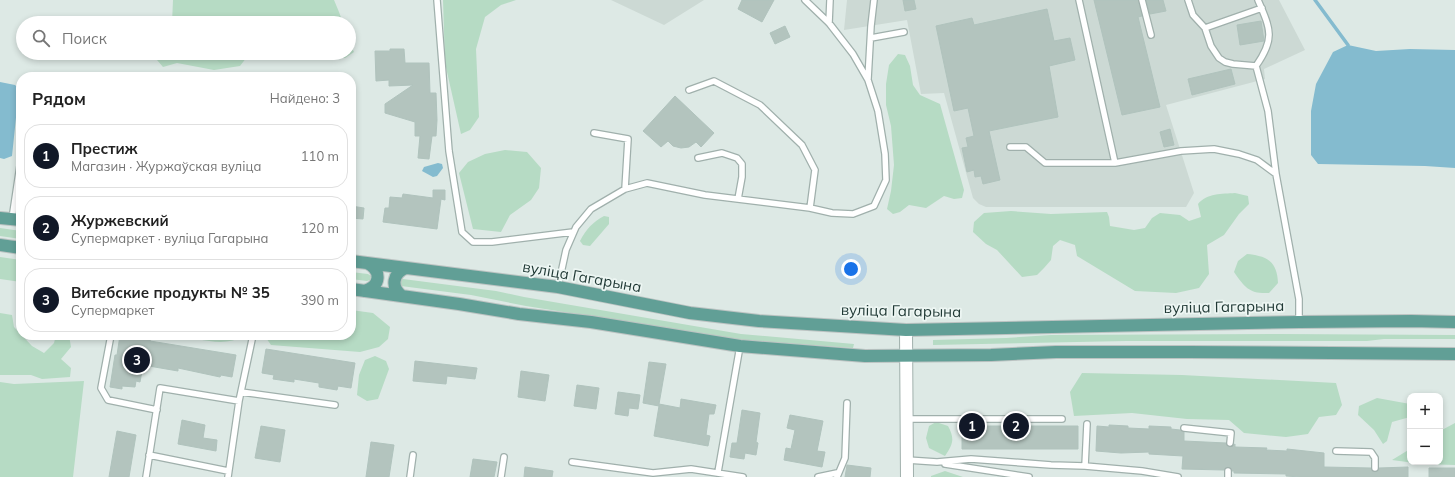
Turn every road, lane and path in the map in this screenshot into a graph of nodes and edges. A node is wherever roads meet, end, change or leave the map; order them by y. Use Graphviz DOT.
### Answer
graph roads {
  1 [pos="437,0"];
  2 [pos="805,0"];
  3 [pos="830,0"];
  4 [pos="874,0"];
  5 [pos="1079,0"];
  6 [pos="1142,0"];
  7 [pos="1188,0"];
  8 [pos="1258,0"];
  9 [pos="1262,8"];
  10 [pos="830,23"];
  11 [pos="1206,28"];
  12 [pos="904,32"];
  13 [pos="1151,35"];
  14 [pos="871,38"];
  15 [pos="1256,66"];
  16 [pos="868,80"];
  17 [pos="689,90"];
  18 [pos="594,133"];
  19 [pos="1010,147"];
  20 [pos="698,158"];
  21 [pos="1115,164"];
  22 [pos="1276,174"];
  23 [pos="16,189"];
  24 [pos="625,189"];
  25 [pos="738,199"];
  26 [pos="810,208"];
  27 [pos="11,219"];
  28 [pos="573,232"];
  29 [pos="0,245"];
  30 [pos="16,247"];
  31 [pos="356,262"];
  32 [pos="367,263"];
  33 [pos="406,268"];
  34 [pos="558,287"];
  35 [pos="356,289"];
  36 [pos="364,290"];
  37 [pos="402,296"];
  38 [pos="1299,322"];
  39 [pos="1455,322"];
  40 [pos="906,330"];
  41 [pos="110,340"];
  42 [pos="253,340"];
  43 [pos="740,346"];
  44 [pos="1455,354"];
  45 [pos="907,355"];
  46 [pos="241,392"];
  47 [pos="239,402"];
  48 [pos="847,403"];
  49 [pos="335,405"];
  50 [pos="157,410"];
  51 [pos="906,419"];
  52 [pos="1062,419"];
  53 [pos="1087,424"];
  54 [pos="1184,428"];
  55 [pos="1230,443"];
  56 [pos="1336,451"];
  57 [pos="149,455"];
  58 [pos="413,455"];
  59 [pos="504,457"];
  60 [pos="907,460"];
  61 [pos="572,462"];
  62 [pos="936,462"];
  63 [pos="1085,466"];
  64 [pos="1374,468"];
  65 [pos="718,472"];
  66 [pos="229,475"];
  67 [pos="837,475"];
  68 [pos="1019,476"];
  69 [pos="146,477"];
  70 [pos="410,477"];
  71 [pos="500,477"];
  72 [pos="744,477"];
  73 [pos="818,477"];
  74 [pos="907,477"];
  75 [pos="1029,477"];
  76 [pos="1178,477"];
  1 -- 28 [label="lane"];
  2 -- 10 [label="lane"];
  3 -- 10 [label="lane"];
  4 -- 14 [label="lane"];
  5 -- 21 [label="lane"];
  6 -- 13 [label="lane"];
  7 -- 11 [label="lane"];
  8 -- 9 [label="lane"];
  9 -- 11 [label="lane"];
  9 -- 15 [label="lane"];
  10 -- 16 [label="lane"];
  11 -- 15 [label="lane"];
  12 -- 14 [label="lane"];
  14 -- 16 [label="lane"];
  15 -- 22 [label="lane"];
  16 -- 26 [label="lane"];
  17 -- 26 [label="lane"];
  18 -- 24 [label="lane"];
  19 -- 21 [label="lane"];
  20 -- 25 [label="lane"];
  21 -- 22 [label="lane"];
  22 -- 38 [label="lane"];
  23 -- 27 [label="lane"];
  24 -- 25 [label="lane"];
  24 -- 28 [label="lane"];
  25 -- 26 [label="lane"];
  28 -- 34 [label="lane"];
  29 -- 30 [label="main road"];
  31 -- 32 [label="main road, вуліца Гагарына"];
  32 -- 33 [label="main road, вуліца Гагарына"];
  32 -- 36 [label="main road"];
  33 -- 34 [label="main road, вуліца Гагарына"];
  33 -- 37 [label="main road"];
  34 -- 40 [label="main road, вуліца Гагарына"];
  35 -- 36 [label="main road"];
  36 -- 37 [label="main road"];
  37 -- 43 [label="main road"];
  38 -- 39 [label="main road, вуліца Гагарына"];
  38 -- 40 [label="main road, вуліца Гагарына"];
  40 -- 45 [label="street"];
  41 -- 50 [label="lane"];
  42 -- 46 [label="lane"];
  43 -- 45 [label="main road"];
  43 -- 65 [label="lane"];
  44 -- 45 [label="main road"];
  45 -- 51 [label="street"];
  46 -- 47 [label="lane"];
  46 -- 49 [label="lane"];
  47 -- 50 [label="lane"];
  47 -- 66 [label="lane"];
  48 -- 67 [label="lane"];
  50 -- 57 [label="lane"];
  51 -- 52 [label="lane"];
  51 -- 60 [label="street"];
  53 -- 63 [label="lane"];
  54 -- 55 [label="lane"];
  56 -- 64 [label="lane"];
  57 -- 66 [label="lane"];
  57 -- 69 [label="lane"];
  58 -- 70 [label="lane"];
  59 -- 71 [label="lane"];
  60 -- 62 [label="lane"];
  60 -- 74 [label="street"];
  61 -- 65 [label="lane"];
  62 -- 63 [label="lane"];
  62 -- 68 [label="lane"];
  63 -- 76 [label="lane"];
  65 -- 72 [label="lane"];
  67 -- 73 [label="lane"];
  68 -- 75 [label="lane"];
}
